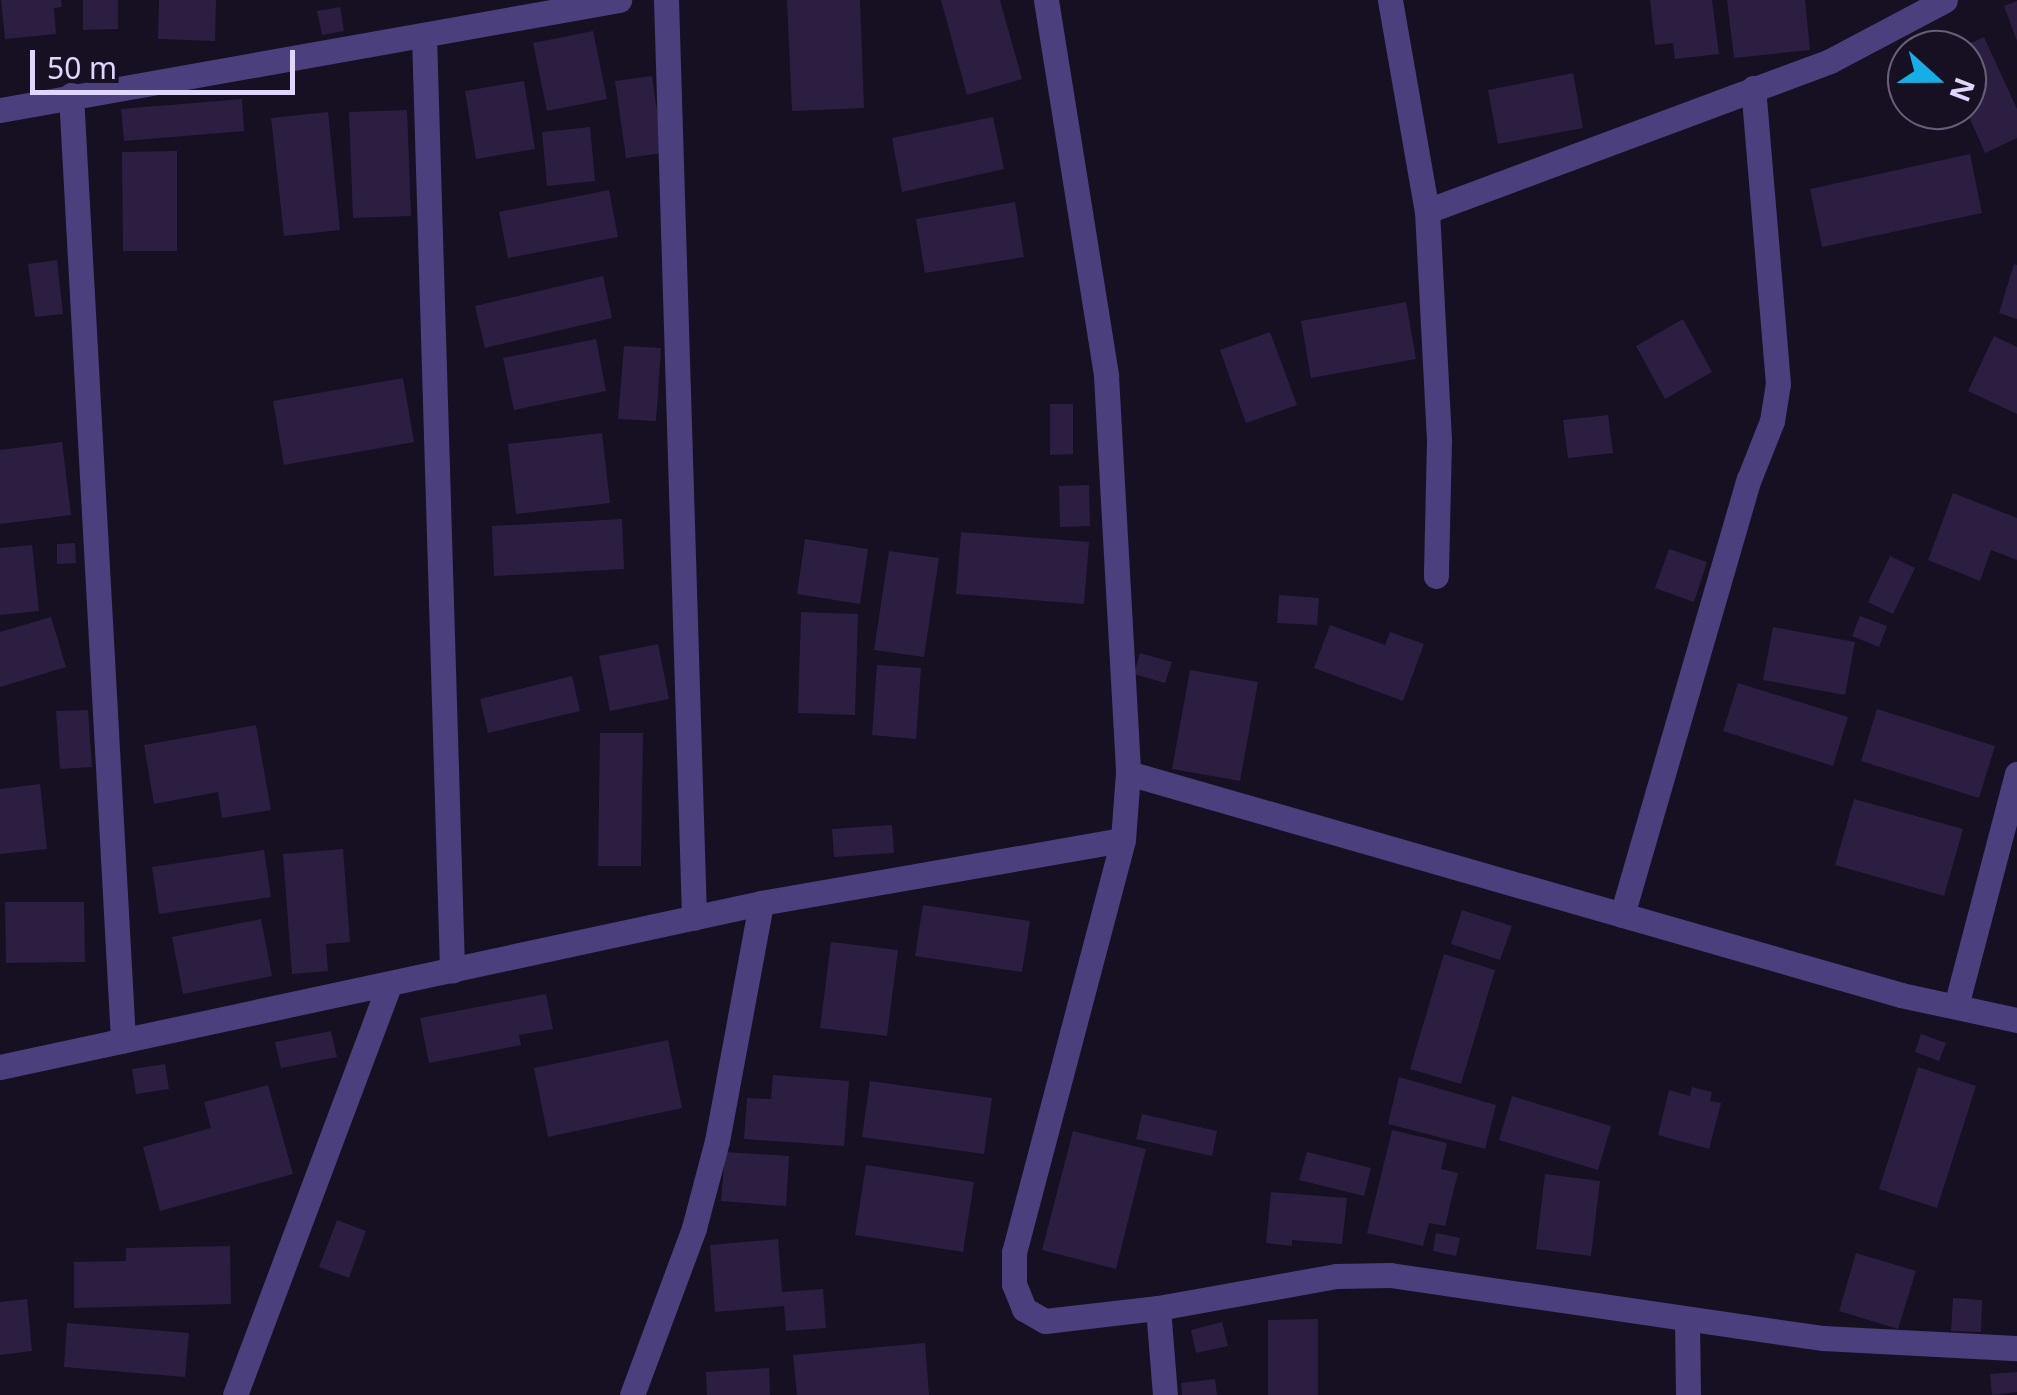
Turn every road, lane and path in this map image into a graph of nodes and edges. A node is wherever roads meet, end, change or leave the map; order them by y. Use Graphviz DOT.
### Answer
graph roads {
  1 [pos="619,0"];
  2 [pos="666,0"];
  3 [pos="1046,0"];
  4 [pos="1390,0"];
  5 [pos="1945,0"];
  6 [pos="424,36"];
  7 [pos="1752,88"];
  8 [pos="71,95"];
  9 [pos="0,110"];
  10 [pos="1427,211"];
  11 [pos="1436,576"];
  12 [pos="1128,773"];
  13 [pos="2017,774"];
  14 [pos="1123,840"];
  15 [pos="761,902"];
  16 [pos="1622,915"];
  17 [pos="694,918"];
  18 [pos="452,971"];
  19 [pos="389,985"];
  20 [pos="1956,1006"];
  21 [pos="2017,1020"];
  22 [pos="124,1041"];
  23 [pos="0,1067"];
  24 [pos="1158,1308"];
  25 [pos="1687,1322"];
  26 [pos="2017,1348"];
  27 [pos="235,1395"];
  28 [pos="632,1395"];
  29 [pos="1164,1395"];
  30 [pos="1688,1395"];
  1 -- 6 [label="street"];
  2 -- 17 [label="street"];
  3 -- 12 [label="street"];
  4 -- 10 [label="street"];
  5 -- 7 [label="street"];
  6 -- 8 [label="street"];
  6 -- 18 [label="street"];
  7 -- 10 [label="street"];
  7 -- 16 [label="street"];
  8 -- 9 [label="street"];
  8 -- 22 [label="street"];
  10 -- 11 [label="street"];
  12 -- 14 [label="street"];
  12 -- 16 [label="street"];
  13 -- 20 [label="street"];
  14 -- 15 [label="street"];
  14 -- 24 [label="street"];
  15 -- 17 [label="street"];
  15 -- 28 [label="street"];
  16 -- 20 [label="street"];
  17 -- 18 [label="street"];
  18 -- 19 [label="street"];
  19 -- 22 [label="street"];
  19 -- 27 [label="street"];
  20 -- 21 [label="street"];
  22 -- 23 [label="street"];
  24 -- 25 [label="street"];
  24 -- 29 [label="street"];
  25 -- 26 [label="street"];
  25 -- 30 [label="street"];
}
